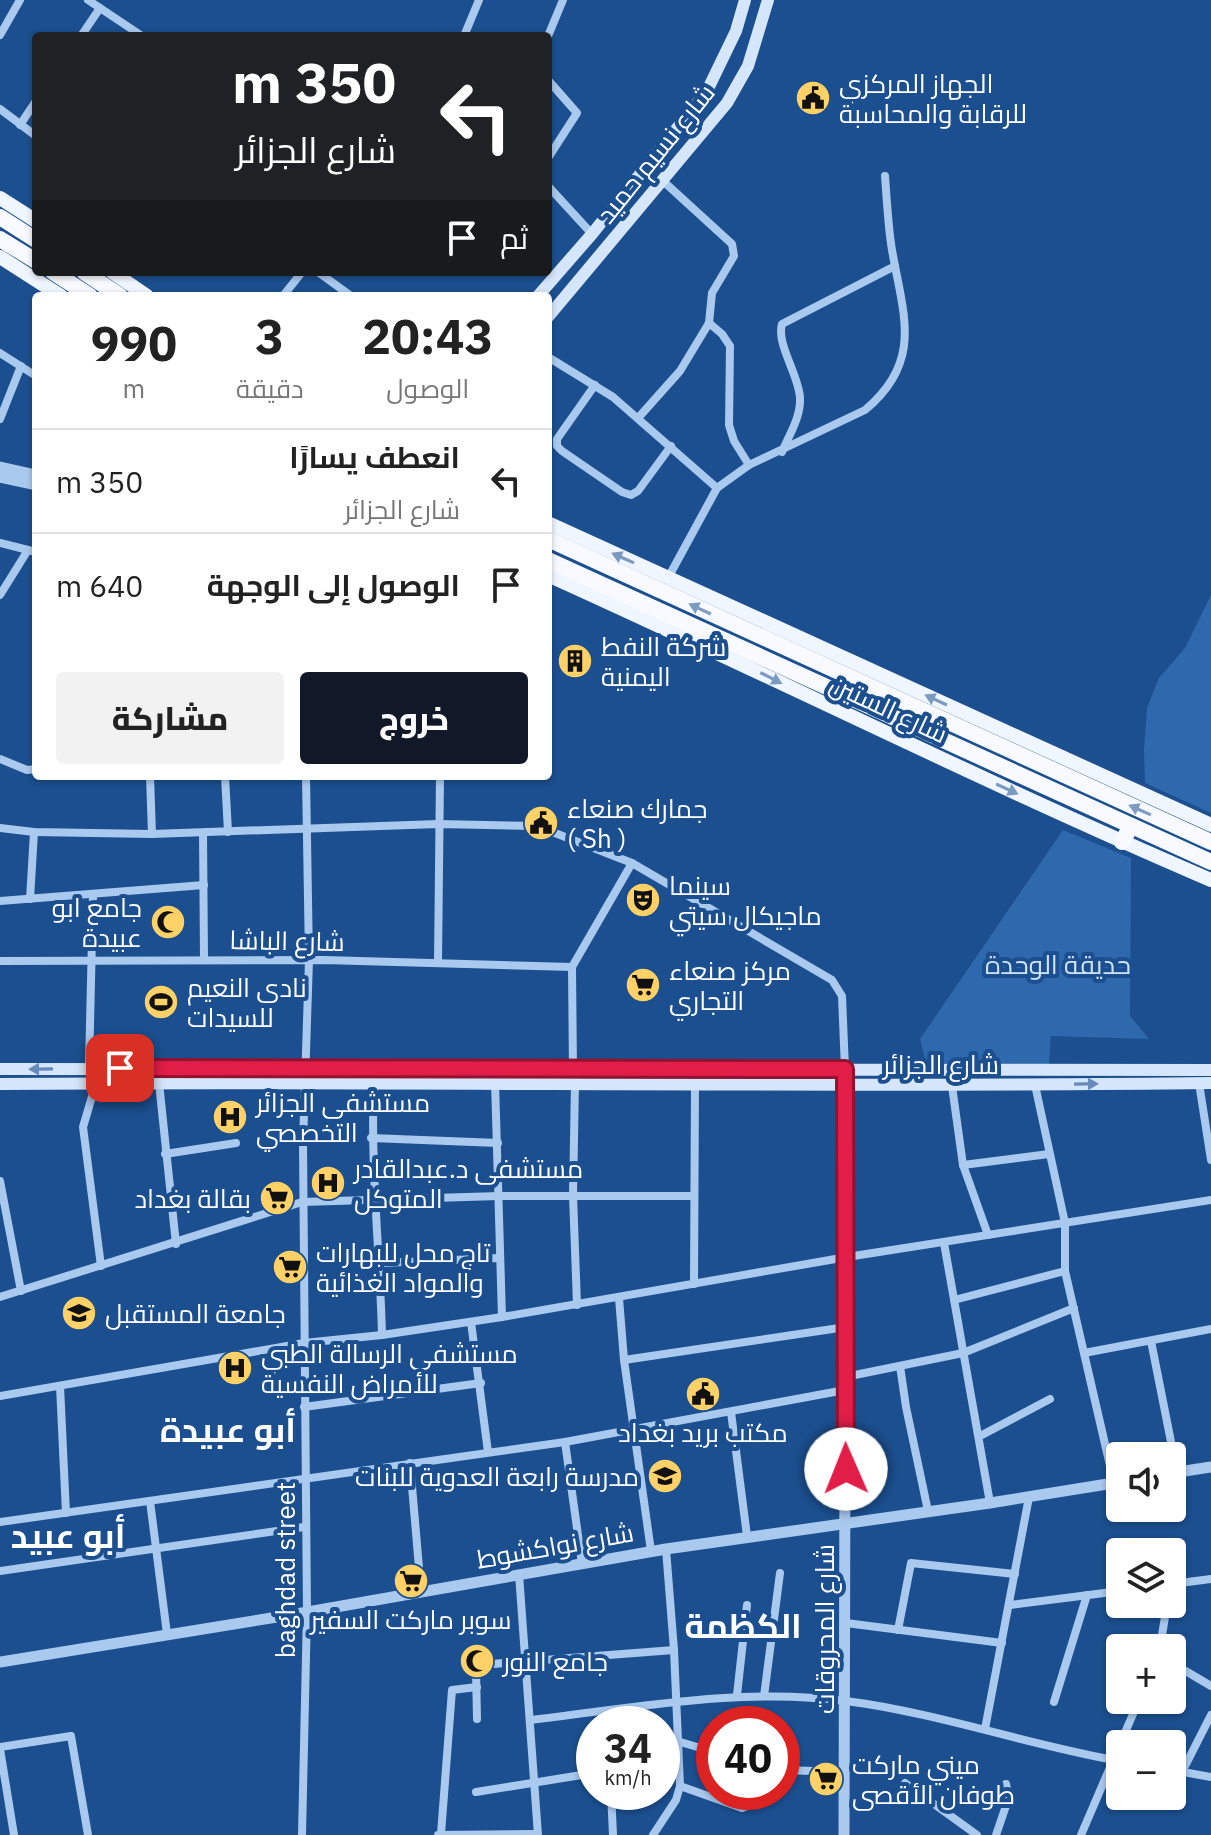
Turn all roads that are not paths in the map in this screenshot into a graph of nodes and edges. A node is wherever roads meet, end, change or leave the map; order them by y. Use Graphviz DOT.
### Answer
graph roads {
  1 [pos="20,0"];
  2 [pos="88,0"];
  3 [pos="479,0"];
  4 [pos="563,0"];
  5 [pos="745,0"];
  6 [pos="768,0"];
  7 [pos="100,8"];
  8 [pos="736,31"];
  9 [pos="84,32"];
  10 [pos="136,32"];
  11 [pos="466,32"];
  12 [pos="550,32"];
  13 [pos="0,35"];
  14 [pos="758,35"];
  15 [pos="552,85"];
  16 [pos="32,107"];
  17 [pos="0,109"];
  18 [pos="20,125"];
  19 [pos="32,133"];
  20 [pos="552,152"];
  21 [pos="885,176"];
  22 [pos="663,181"];
  23 [pos="552,190"];
  24 [pos="0,198"];
  25 [pos="0,217"];
  26 [pos="32,218"];
  27 [pos="592,234"];
  28 [pos="32,237"];
  29 [pos="0,239"];
  30 [pos="606,249"];
  31 [pos="0,257"];
  32 [pos="32,259"];
  33 [pos="895,266"];
  34 [pos="59,276"];
  35 [pos="90,276"];
  36 [pos="118,276"];
  37 [pos="299,276"];
  38 [pos="324,276"];
  39 [pos="55,292"];
  40 [pos="84,292"];
  41 [pos="114,292"];
  42 [pos="141,292"];
  43 [pos="286,292"];
  44 [pos="346,292"];
  45 [pos="541,292"];
  46 [pos="552,312"];
  47 [pos="709,323"];
  48 [pos="0,353"];
  49 [pos="552,359"];
  50 [pos="21,366"];
  51 [pos="32,373"];
  52 [pos="595,385"];
  53 [pos="639,417"];
  54 [pos="0,419"];
  55 [pos="671,446"];
  56 [pos="782,452"];
  57 [pos="749,465"];
  58 [pos="0,467"];
  59 [pos="32,474"];
  60 [pos="0,477"];
  61 [pos="32,484"];
  62 [pos="717,488"];
  63 [pos="552,526"];
  64 [pos="552,540"];
  65 [pos="0,543"];
  66 [pos="579,546"];
  67 [pos="32,551"];
  68 [pos="552,562"];
  69 [pos="552,576"];
  70 [pos="668,578"];
  71 [pos="0,595"];
  72 [pos="610,595"];
  73 [pos="956,735"];
  74 [pos="0,759"];
  75 [pos="1054,763"];
  76 [pos="32,769"];
  77 [pos="150,780"];
  78 [pos="225,780"];
  79 [pos="306,780"];
  80 [pos="440,780"];
  81 [pos="438,824"];
  82 [pos="1211,825"];
  83 [pos="1131,826"];
  84 [pos="0,828"];
  85 [pos="307,831"];
  86 [pos="34,832"];
  87 [pos="228,832"];
  88 [pos="203,833"];
  89 [pos="152,834"];
  90 [pos="1122,842"];
  91 [pos="1211,842"];
  92 [pos="1211,862"];
  93 [pos="632,863"];
  94 [pos="1211,880"];
  95 [pos="204,885"];
  96 [pos="93,895"];
  97 [pos="30,899"];
  98 [pos="0,901"];
  99 [pos="204,959"];
  100 [pos="92,960"];
  101 [pos="309,960"];
  102 [pos="0,961"];
  103 [pos="438,962"];
  104 [pos="572,967"];
  105 [pos="89,1068"];
  106 [pos="0,1069"];
  107 [pos="845,1069"];
  108 [pos="1118,1069"];
  109 [pos="305,1070"];
  110 [pos="1211,1070"];
  111 [pos="574,1077"];
  112 [pos="374,1082"];
  113 [pos="494,1082"];
  114 [pos="96,1083"];
  115 [pos="159,1083"];
  116 [pos="305,1083"];
  117 [pos="695,1083"];
  118 [pos="1205,1083"];
  119 [pos="0,1084"];
  120 [pos="1118,1084"];
  121 [pos="1035,1085"];
  122 [pos="846,1086"];
  123 [pos="952,1086"];
  124 [pos="371,1138"];
  125 [pos="236,1143"];
  126 [pos="498,1143"];
  127 [pos="165,1154"];
  128 [pos="1049,1154"];
  129 [pos="1211,1160"];
  130 [pos="963,1165"];
  131 [pos="0,1181"];
  132 [pos="573,1195"];
  133 [pos="499,1196"];
  134 [pos="694,1196"];
  135 [pos="376,1200"];
  136 [pos="1211,1200"];
  137 [pos="302,1202"];
  138 [pos="1065,1223"];
  139 [pos="988,1235"];
  140 [pos="944,1243"];
  141 [pos="176,1244"];
  142 [pos="847,1257"];
  143 [pos="500,1258"];
  144 [pos="380,1263"];
  145 [pos="101,1266"];
  146 [pos="1065,1271"];
  147 [pos="694,1284"];
  148 [pos="21,1291"];
  149 [pos="0,1297"];
  150 [pos="619,1298"];
  151 [pos="954,1300"];
  152 [pos="577,1305"];
  153 [pos="1074,1308"];
  154 [pos="502,1317"];
  155 [pos="471,1322"];
  156 [pos="846,1327"];
  157 [pos="1211,1329"];
  158 [pos="382,1335"];
  159 [pos="1151,1341"];
  160 [pos="304,1343"];
  161 [pos="963,1353"];
  162 [pos="1084,1353"];
  163 [pos="624,1360"];
  164 [pos="900,1366"];
  165 [pos="481,1383"];
  166 [pos="845,1384"];
  167 [pos="60,1386"];
  168 [pos="0,1396"];
  169 [pos="1050,1399"];
  170 [pos="304,1407"];
  171 [pos="731,1412"];
  172 [pos="634,1427"];
  173 [pos="980,1436"];
  174 [pos="565,1442"];
  175 [pos="1107,1442"];
  176 [pos="1169,1442"];
  177 [pos="488,1452"];
  178 [pos="410,1463"];
  179 [pos="1211,1467"];
  180 [pos="1186,1471"];
  181 [pos="304,1479"];
  182 [pos="1106,1484"];
  183 [pos="1029,1497"];
  184 [pos="150,1501"];
  185 [pos="990,1503"];
  186 [pos="928,1511"];
  187 [pos="66,1513"];
  188 [pos="0,1522"];
  189 [pos="846,1522"];
  190 [pos="304,1527"];
  191 [pos="747,1536"];
  192 [pos="666,1549"];
  193 [pos="155,1551"];
  194 [pos="651,1551"];
  195 [pos="582,1564"];
  196 [pos="0,1571"];
  197 [pos="780,1573"];
  198 [pos="519,1574"];
  199 [pos="1015,1574"];
  200 [pos="1211,1579"];
  201 [pos="1186,1582"];
  202 [pos="421,1591"];
  203 [pos="1106,1593"];
  204 [pos="1087,1595"];
  205 [pos="747,1605"];
  206 [pos="1010,1605"];
  207 [pos="307,1612"];
  208 [pos="846,1623"];
  209 [pos="898,1630"];
  210 [pos="167,1634"];
  211 [pos="1002,1643"];
  212 [pos="674,1650"];
  213 [pos="526,1661"];
  214 [pos="0,1662"];
  215 [pos="1186,1671"];
  216 [pos="1211,1686"];
  217 [pos="477,1687"];
  218 [pos="737,1695"];
  219 [pos="764,1696"];
  220 [pos="846,1701"];
  221 [pos="1054,1702"];
  222 [pos="677,1704"];
  223 [pos="1211,1715"];
  224 [pos="477,1719"];
  225 [pos="530,1720"];
  226 [pos="985,1729"];
  227 [pos="0,1748"];
  228 [pos="1106,1759"];
  229 [pos="1186,1764"];
  230 [pos="800,1771"];
  231 [pos="844,1772"];
  232 [pos="1186,1773"];
  233 [pos="576,1776"];
  234 [pos="1211,1777"];
  235 [pos="1106,1782"];
  236 [pos="535,1783"];
  237 [pos="905,1783"];
  238 [pos="1006,1784"];
  239 [pos="680,1786"];
  240 [pos="476,1792"];
  241 [pos="696,1792"];
  242 [pos="612,1810"];
  243 [pos="669,1810"];
  244 [pos="440,1834"];
  245 [pos="538,1834"];
  246 [pos="14,1835"];
  247 [pos="88,1835"];
  248 [pos="302,1835"];
  249 [pos="461,1835"];
  250 [pos="613,1835"];
  251 [pos="653,1835"];
  252 [pos="844,1835"];
  253 [pos="977,1835"];
  254 [pos="996,1835"];
  255 [pos="1081,1835"];
  1 -- 13 [label="street"];
  2 -- 7 [label="street"];
  3 -- 11 [label="street"];
  4 -- 12 [label="street"];
  5 -- 8 [label="main road, شارع نسيم حميد"];
  6 -- 14 [label="main road, شارع نسيم حميد"];
  7 -- 9 [label="street"];
  7 -- 10 [label="street"];
  8 -- 14 [label="main road"];
  8 -- 27 [label="main road, شارع نسيم حميد"];
  14 -- 22 [label="main road, شارع نسيم حميد"];
  15 -- 20 [label="street"];
  16 -- 18 [label="street"];
  17 -- 18 [label="street"];
  18 -- 19 [label="street"];
  21 -- 33 [label="street"];
  22 -- 30 [label="main road, شارع نسيم حميد"];
  22 -- 47 [label="street"];
  23 -- 27 [label="street"];
  24 -- 26 [label="main road"];
  25 -- 28 [label="highway"];
  27 -- 30 [label="main road"];
  27 -- 45 [label="main road, شارع نسيم حميد"];
  29 -- 32 [label="highway"];
  30 -- 46 [label="main road, شارع نسيم حميد"];
  31 -- 39 [label="main road"];
  33 -- 56 [label="street"];
  33 -- 56 [label="street"];
  34 -- 40 [label="highway"];
  35 -- 41 [label="highway"];
  36 -- 42 [label="main road"];
  37 -- 43 [label="street"];
  38 -- 44 [label="street"];
  47 -- 53 [label="street"];
  47 -- 57 [label="street"];
  48 -- 50 [label="street"];
  49 -- 52 [label="street"];
  50 -- 51 [label="street"];
  50 -- 54 [label="street"];
  52 -- 53 [label="street"];
  52 -- 55 [label="street"];
  53 -- 55 [label="street"];
  55 -- 62 [label="street"];
  56 -- 57 [label="street"];
  57 -- 62 [label="street"];
  58 -- 59 [label="street"];
  60 -- 61 [label="street"];
  62 -- 70 [label="street"];
  63 -- 66 [label="main road, شارع الستين"];
  64 -- 66 [label="highway, شارع الستين"];
  65 -- 67 [label="street"];
  70 -- 66 [label="main road, شارع الستين, one-way"];
  73 -- 66 [label="highway, شارع الستين, one-way"];
  67 -- 71 [label="street"];
  68 -- 72 [label="highway, شارع الستين"];
  69 -- 72 [label="main road, شارع الستين"];
  75 -- 70 [label="main road, شارع الستين, one-way"];
  72 -- 73 [label="highway, شارع الستين"];
  72 -- 90 [label="main road, شارع الستين, one-way"];
  73 -- 75 [label="highway, شارع الستين"];
  73 -- 83 [label="highway, شارع الستين"];
  74 -- 76 [label="street"];
  75 -- 82 [label="main road, شارع الستين"];
  91 -- 75 [label="highway, شارع الستين, one-way"];
  77 -- 89 [label="street"];
  78 -- 87 [label="street"];
  79 -- 85 [label="street, baghdad street"];
  80 -- 81 [label="street"];
  81 -- 85 [label="street"];
  81 -- 93 [label="street"];
  81 -- 103 [label="street"];
  83 -- 90 [label="highway"];
  83 -- 92 [label="highway, شارع الستين"];
  84 -- 86 [label="street"];
  85 -- 87 [label="street"];
  85 -- 101 [label="street, baghdad street"];
  86 -- 89 [label="street"];
  86 -- 97 [label="street"];
  87 -- 88 [label="street"];
  88 -- 89 [label="street"];
  88 -- 95 [label="street"];
  90 -- 94 [label="main road, شارع الستين"];
  93 -- 104 [label="street"];
  93 -- 107 [label="street"];
  95 -- 96 [label="street"];
  95 -- 99 [label="street"];
  96 -- 97 [label="street"];
  96 -- 100 [label="street"];
  97 -- 98 [label="street"];
  99 -- 100 [label="street, شارع الباشا"];
  99 -- 101 [label="street, شارع الباشا"];
  100 -- 102 [label="street, شارع الباشا"];
  100 -- 105 [label="street"];
  101 -- 103 [label="street, شارع الباشا"];
  101 -- 109 [label="street, baghdad street"];
  103 -- 104 [label="street, شارع الباشا"];
  104 -- 111 [label="street"];
  105 -- 106 [label="main road, شارع الجزائر, one-way"];
  105 -- 109 [label="main road, شارع الجزائر"];
  107 -- 108 [label="main road, شارع الجزائر"];
  107 -- 111 [label="main road, شارع الجزائر"];
  107 -- 122 [label="main road"];
  108 -- 110 [label="main road, شارع الجزائر"];
  108 -- 120 [label="main road"];
  109 -- 111 [label="main road, شارع الجزائر"];
  109 -- 116 [label="street, baghdad street"];
  111 -- 113 [label="main road, شارع الجزائر"];
  111 -- 117 [label="main road, شارع الجزائر"];
  111 -- 132 [label="street"];
  112 -- 113 [label="main road, شارع الجزائر"];
  112 -- 116 [label="main road, شارع الجزائر"];
  112 -- 124 [label="street"];
  113 -- 126 [label="street"];
  114 -- 115 [label="main road, شارع الجزائر"];
  114 -- 119 [label="main road, شارع الجزائر"];
  114 -- 145 [label="street"];
  115 -- 116 [label="main road, شارع الجزائر"];
  115 -- 127 [label="street"];
  116 -- 137 [label="street, baghdad street"];
  117 -- 122 [label="main road, شارع الجزائر"];
  117 -- 134 [label="street"];
  118 -- 120 [label="main road, شارع الجزائر"];
  118 -- 129 [label="street"];
  121 -- 120 [label="main road, شارع الجزائر, one-way"];
  121 -- 123 [label="main road, شارع الجزائر"];
  121 -- 128 [label="street"];
  122 -- 123 [label="main road, شارع الجزائر"];
  122 -- 142 [label="street, شارع المحروقات"];
  123 -- 130 [label="street"];
  124 -- 126 [label="street"];
  124 -- 135 [label="street"];
  125 -- 127 [label="street"];
  126 -- 133 [label="street"];
  127 -- 141 [label="street"];
  128 -- 130 [label="street"];
  128 -- 138 [label="street"];
  130 -- 139 [label="street"];
  131 -- 148 [label="street"];
  132 -- 133 [label="street"];
  132 -- 134 [label="street"];
  132 -- 152 [label="street"];
  133 -- 135 [label="street"];
  133 -- 143 [label="street"];
  134 -- 147 [label="street"];
  135 -- 137 [label="street"];
  135 -- 144 [label="street"];
  136 -- 138 [label="street"];
  137 -- 141 [label="street"];
  137 -- 160 [label="street, baghdad street"];
  138 -- 139 [label="street"];
  138 -- 146 [label="street"];
  139 -- 140 [label="street"];
  140 -- 142 [label="street"];
  140 -- 151 [label="street"];
  141 -- 145 [label="street"];
  142 -- 147 [label="street"];
  142 -- 156 [label="street, شارع المحروقات"];
  143 -- 144 [label="street"];
  143 -- 154 [label="street"];
  144 -- 158 [label="street"];
  145 -- 148 [label="street"];
  146 -- 151 [label="street"];
  146 -- 153 [label="street"];
  147 -- 150 [label="street"];
  148 -- 149 [label="street"];
  150 -- 152 [label="street"];
  150 -- 163 [label="street"];
  151 -- 161 [label="street"];
  152 -- 154 [label="street"];
  153 -- 161 [label="street"];
  153 -- 162 [label="street"];
  154 -- 155 [label="street"];
  155 -- 158 [label="street"];
  155 -- 165 [label="street"];
  156 -- 163 [label="street"];
  156 -- 166 [label="street, شارع المحروقات"];
  157 -- 159 [label="street"];
  158 -- 160 [label="street"];
  159 -- 162 [label="street"];
  159 -- 176 [label="street"];
  160 -- 167 [label="street"];
  160 -- 170 [label="street, baghdad street"];
  161 -- 164 [label="street"];
  161 -- 173 [label="street"];
  162 -- 175 [label="street"];
  163 -- 172 [label="street"];
  164 -- 166 [label="street"];
  164 -- 186 [label="street"];
  165 -- 170 [label="street"];
  165 -- 177 [label="street"];
  166 -- 171 [label="street"];
  166 -- 189 [label="street, شارع المحروقات"];
  167 -- 168 [label="street"];
  167 -- 187 [label="street"];
  169 -- 173 [label="street"];
  170 -- 181 [label="street, baghdad street"];
  171 -- 172 [label="street"];
  171 -- 191 [label="street"];
  172 -- 174 [label="street"];
  172 -- 194 [label="street"];
  173 -- 185 [label="street"];
  174 -- 177 [label="street"];
  174 -- 195 [label="street"];
  177 -- 178 [label="street"];
  178 -- 181 [label="street"];
  178 -- 202 [label="street"];
  179 -- 180 [label="street"];
  181 -- 184 [label="street"];
  181 -- 190 [label="street, baghdad street"];
  182 -- 183 [label="street, شارع نواكشوط"];
  183 -- 185 [label="street, شارع نواكشوط"];
  183 -- 199 [label="street"];
  184 -- 187 [label="street"];
  184 -- 193 [label="street"];
  185 -- 186 [label="street, شارع نواكشوط"];
  186 -- 189 [label="street, شارع نواكشوط"];
  187 -- 188 [label="street"];
  189 -- 191 [label="street, شارع نواكشوط"];
  189 -- 208 [label="street, شارع المحروقات"];
  190 -- 193 [label="street"];
  190 -- 207 [label="street, baghdad street"];
  191 -- 192 [label="street, شارع نواكشوط"];
  192 -- 194 [label="street, شارع نواكشوط"];
  192 -- 212 [label="street"];
  193 -- 196 [label="street"];
  193 -- 210 [label="street"];
  194 -- 195 [label="street, شارع نواكشوط"];
  195 -- 198 [label="street, شارع نواكشوط"];
  197 -- 219 [label="street"];
  198 -- 202 [label="street, شارع نواكشوط"];
  198 -- 213 [label="street"];
  199 -- 206 [label="street"];
  199 -- 209 [label="street"];
  200 -- 201 [label="street"];
  202 -- 207 [label="street, شارع نواكشوط"];
  203 -- 204 [label="street"];
  204 -- 206 [label="street"];
  204 -- 221 [label="street"];
  205 -- 218 [label="street"];
  206 -- 211 [label="street"];
  207 -- 210 [label="street, شارع نواكشوط"];
  207 -- 248 [label="street, baghdad street"];
  208 -- 209 [label="street"];
  208 -- 220 [label="street, شارع المحروقات"];
  209 -- 211 [label="street"];
  210 -- 214 [label="street, شارع نواكشوط"];
  211 -- 226 [label="street"];
  212 -- 213 [label="street"];
  212 -- 222 [label="street"];
  213 -- 217 [label="street"];
  213 -- 225 [label="street"];
  215 -- 216 [label="street"];
  217 -- 224 [label="street"];
  217 -- 244 [label="street"];
  218 -- 219 [label="street"];
  218 -- 222 [label="street"];
  219 -- 220 [label="street"];
  220 -- 226 [label="street"];
  220 -- 231 [label="street, شارع المحروقات"];
  222 -- 225 [label="street"];
  223 -- 229 [label="street"];
  225 -- 236 [label="street"];
  226 -- 228 [label="street"];
  227 -- 246 [label="street"];
  227 -- 247 [label="street"];
  230 -- 231 [label="street"];
  231 -- 252 [label="street, شارع المحروقات"];
  232 -- 234 [label="street"];
  233 -- 236 [label="street"];
  235 -- 255 [label="street"];
  236 -- 240 [label="street"];
  236 -- 245 [label="street"];
  237 -- 253 [label="street"];
  238 -- 254 [label="street"];
  239 -- 241 [label="street"];
  242 -- 250 [label="street"];
  243 -- 251 [label="street"];
  244 -- 249 [label="street"];
  245 -- 249 [label="street"];
}
